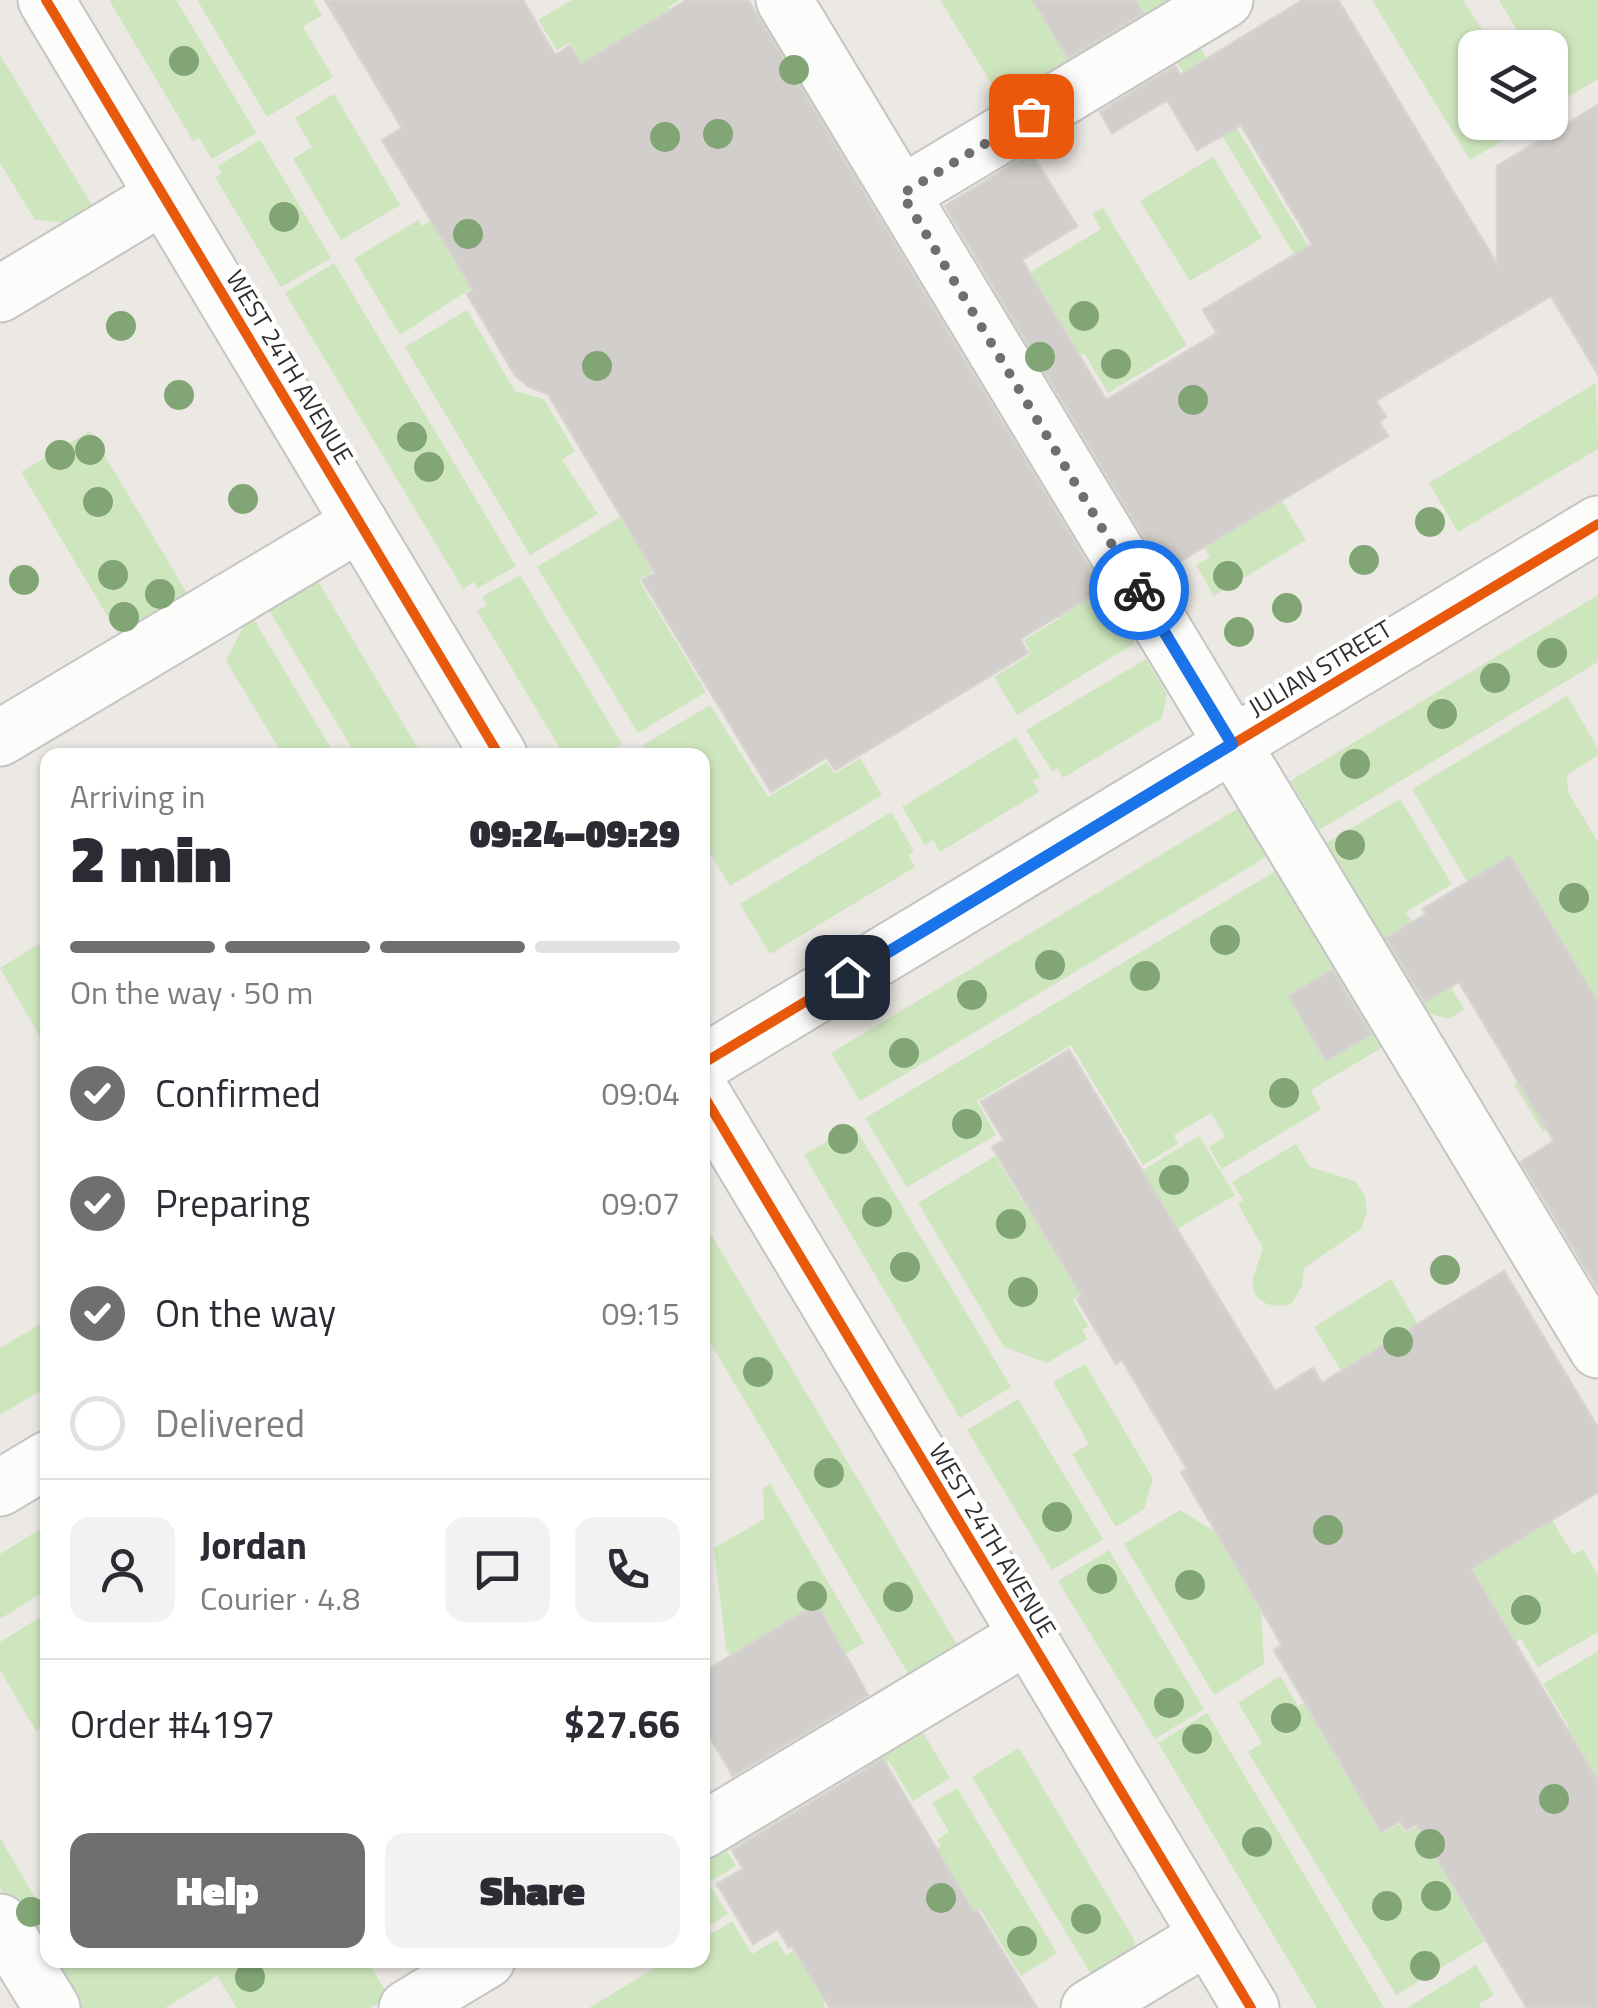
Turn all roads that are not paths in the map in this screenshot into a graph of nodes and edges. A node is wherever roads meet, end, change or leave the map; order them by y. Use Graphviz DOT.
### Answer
graph roads {
  1 [pos="46,0"];
  2 [pos="784,0"];
  3 [pos="1225,0"];
  4 [pos="902,194"];
  5 [pos="164,196"];
  6 [pos="0,294"];
  7 [pos="360,523"];
  8 [pos="1598,524"];
  9 [pos="0,738"];
  10 [pos="1232,744"];
  11 [pos="496,748"];
  12 [pos="710,1059"];
  13 [pos="710,1106"];
  14 [pos="1580,1280"];
  15 [pos="1598,1350"];
  16 [pos="40,1464"];
  17 [pos="0,1488"];
  18 [pos="1027,1636"];
  19 [pos="710,1826"];
  20 [pos="0,1922"];
  21 [pos="1208,1936"];
  22 [pos="474,1968"];
  23 [pos="52,2008"];
  24 [pos="407,2008"];
  25 [pos="1088,2008"];
  26 [pos="1251,2008"];
  1 -- 5 [label="street, WEST 24TH AVENUE"];
  2 -- 4 [label="street"];
  3 -- 4 [label="street"];
  4 -- 10 [label="street"];
  5 -- 6 [label="street"];
  5 -- 7 [label="street, WEST 24TH AVENUE"];
  7 -- 9 [label="street"];
  7 -- 11 [label="street, WEST 24TH AVENUE"];
  8 -- 10 [label="street, JULIAN STREET"];
  10 -- 12 [label="street, JULIAN STREET"];
  10 -- 14 [label="street"];
  13 -- 18 [label="street, WEST 24TH AVENUE"];
  14 -- 15 [label="street"];
  16 -- 17 [label="street"];
  18 -- 19 [label="street"];
  18 -- 21 [label="street, WEST 24TH AVENUE"];
  20 -- 23 [label="street"];
  21 -- 25 [label="street"];
  21 -- 26 [label="street, WEST 24TH AVENUE"];
  22 -- 24 [label="street"];
}
